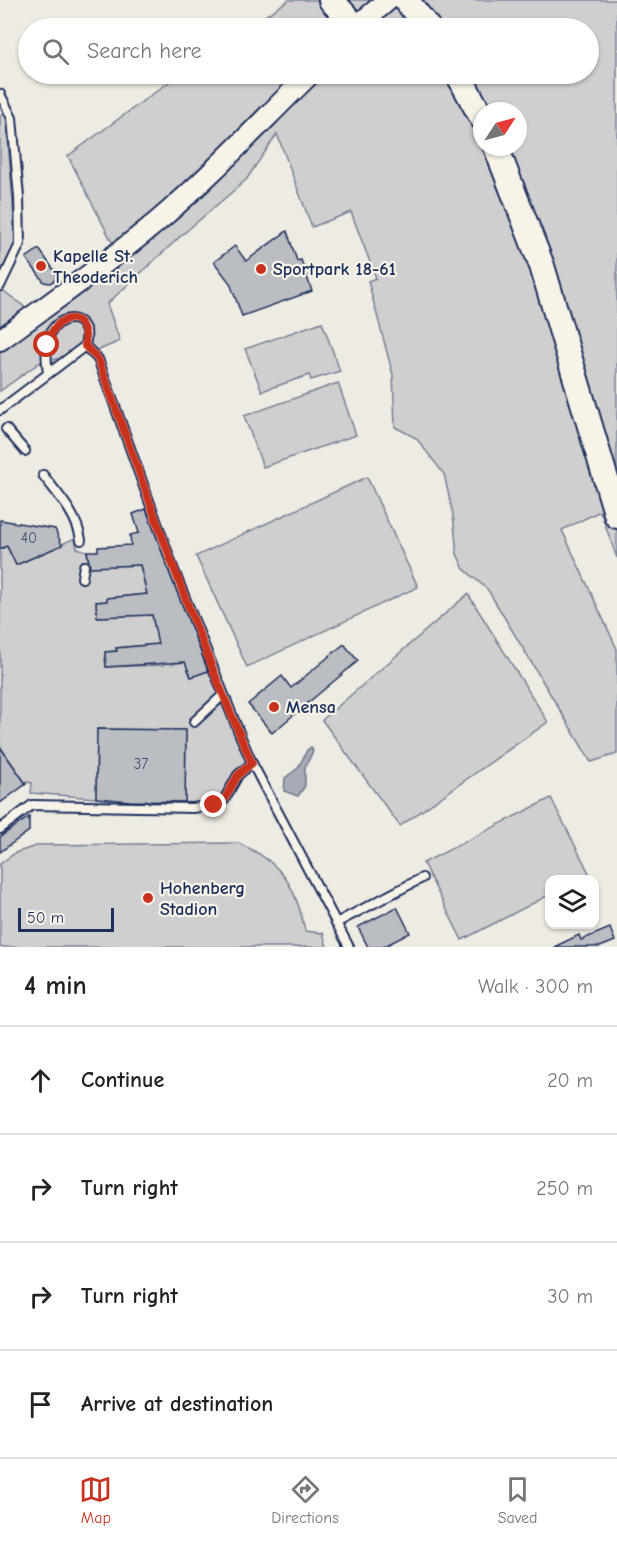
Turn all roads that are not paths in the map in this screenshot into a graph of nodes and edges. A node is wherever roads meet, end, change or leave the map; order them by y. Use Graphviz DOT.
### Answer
graph roads {
  1 [pos="331,0"];
  2 [pos="388,0"];
  3 [pos="406,0"];
  4 [pos="354,18"];
  5 [pos="367,18"];
  6 [pos="420,18"];
  7 [pos="300,84"];
  8 [pos="463,84"];
  9 [pos="0,94"];
  10 [pos="473,102"];
  11 [pos="499,156"];
  12 [pos="0,286"];
  13 [pos="0,339"];
  14 [pos="85,346"];
  15 [pos="48,373"];
  16 [pos="0,410"];
  17 [pos="6,429"];
  18 [pos="25,451"];
  19 [pos="43,475"];
  20 [pos="617,516"];
  21 [pos="81,540"];
  22 [pos="84,567"];
  23 [pos="82,578"];
  24 [pos="223,695"];
  25 [pos="194,722"];
  26 [pos="252,763"];
  27 [pos="0,830"];
  28 [pos="422,878"];
  29 [pos="336,923"];
  30 [pos="349,947"];
  1 -- 4 [label="main road"];
  2 -- 5 [label="street"];
  3 -- 6 [label="main road"];
  7 -- 13 [label="street"];
  8 -- 10 [label="main road"];
  9 -- 12 [label="lane"];
  11 -- 20 [label="main road"];
  14 -- 15 [label="lane"];
  14 -- 15 [label="lane"];
  14 -- 24 [label="lane"];
  15 -- 16 [label="lane"];
  17 -- 18 [label="lane"];
  19 -- 21 [label="lane"];
  22 -- 23 [label="lane"];
  24 -- 25 [label="lane"];
  24 -- 26 [label="lane"];
  26 -- 27 [label="lane"];
  26 -- 29 [label="lane"];
  28 -- 29 [label="lane"];
  29 -- 30 [label="lane"];
}
